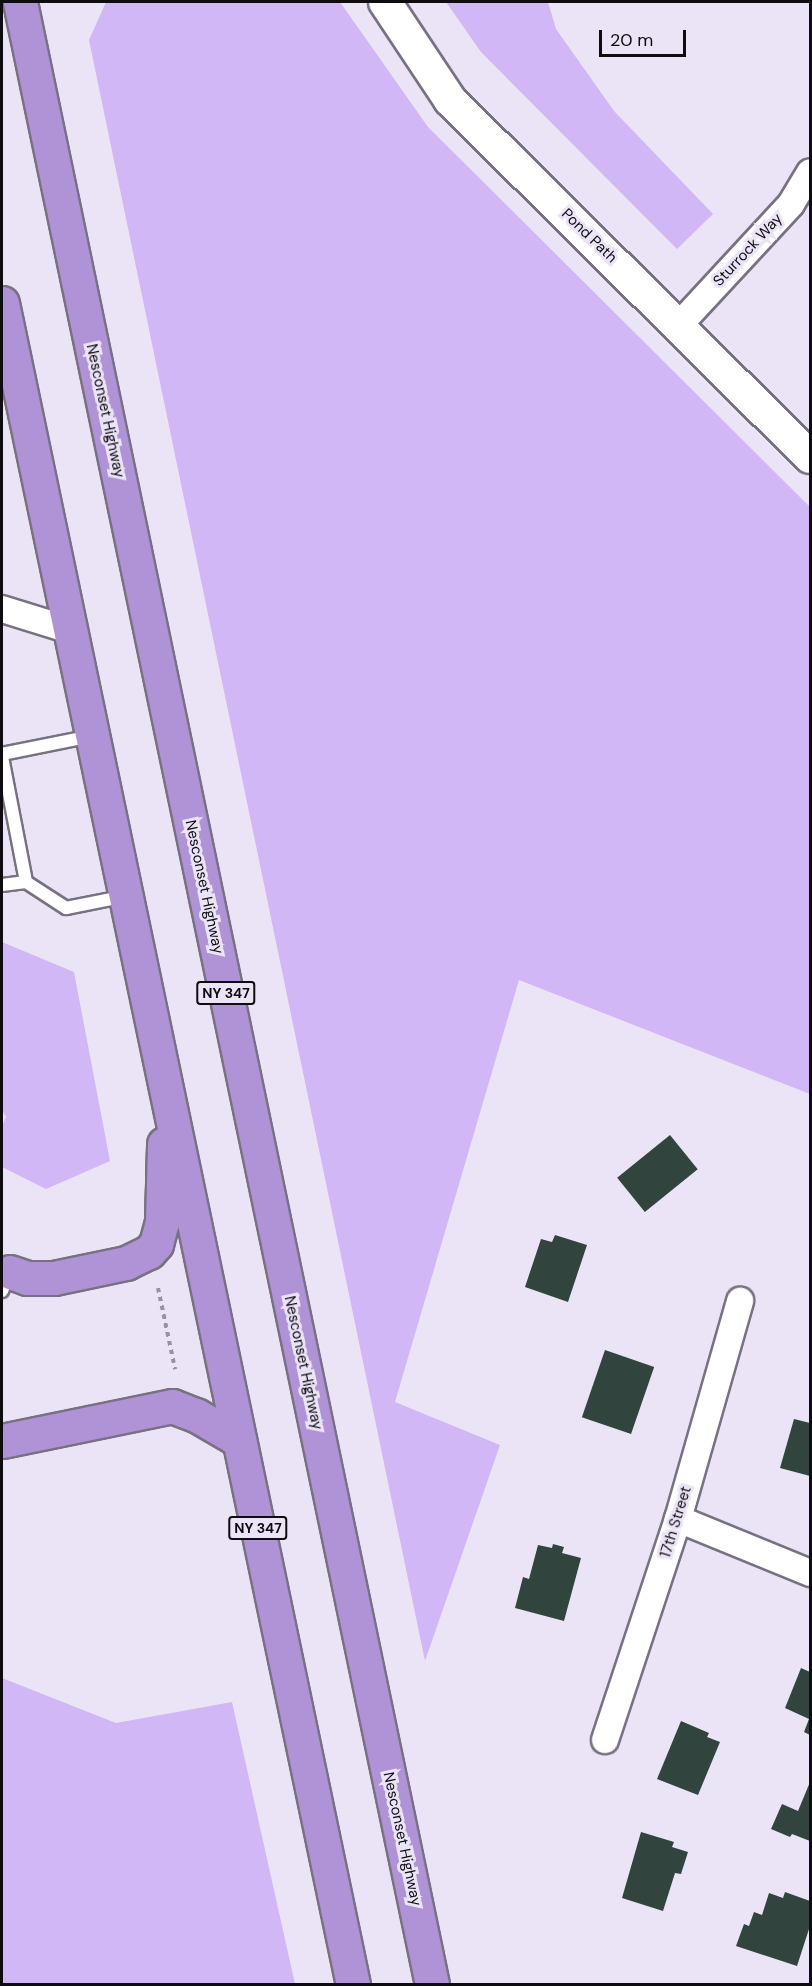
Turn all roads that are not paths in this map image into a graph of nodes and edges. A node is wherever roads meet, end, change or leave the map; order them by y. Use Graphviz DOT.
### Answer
graph roads {
  1 [pos="20,2"];
  2 [pos="384,2"];
  3 [pos="810,172"];
  4 [pos="2,303"];
  5 [pos="680,324"];
  6 [pos="810,457"];
  7 [pos="2,609"];
  8 [pos="70,630"];
  9 [pos="93,736"];
  10 [pos="2,756"];
  11 [pos="26,882"];
  12 [pos="2,885"];
  13 [pos="126,896"];
  14 [pos="165,1086"];
  15 [pos="4,1276"];
  16 [pos="740,1301"];
  17 [pos="239,1440"];
  18 [pos="2,1442"];
  19 [pos="678,1519"];
  20 [pos="810,1572"];
  21 [pos="605,1740"];
  22 [pos="353,1984"];
  23 [pos="432,1984"];
  1 -- 23 [label="highway, Nesconset Highway / NY 347"];
  2 -- 5 [label="street, Pond Path"];
  3 -- 5 [label="street, Sturrock Way"];
  4 -- 8 [label="highway, NY 347"];
  5 -- 6 [label="street, Pond Path"];
  7 -- 8 [label="street"];
  8 -- 9 [label="highway, NY 347"];
  9 -- 10 [label="lane"];
  9 -- 13 [label="highway, NY 347"];
  10 -- 11 [label="lane"];
  11 -- 12 [label="lane"];
  11 -- 13 [label="lane"];
  13 -- 14 [label="highway, NY 347"];
  14 -- 15 [label="highway"];
  14 -- 17 [label="highway, NY 347"];
  16 -- 19 [label="street, 17th Street"];
  17 -- 18 [label="highway"];
  17 -- 22 [label="highway, NY 347"];
  19 -- 20 [label="street"];
  19 -- 21 [label="street, 17th Street"];
}
